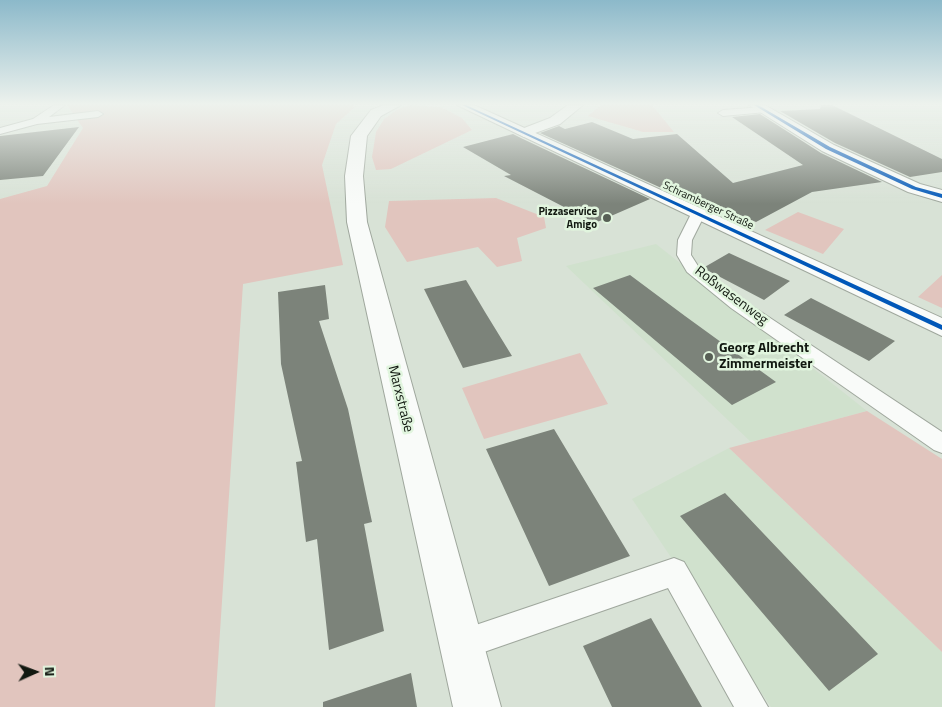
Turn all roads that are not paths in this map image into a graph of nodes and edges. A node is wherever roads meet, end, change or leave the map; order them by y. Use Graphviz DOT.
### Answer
graph roads {
  1 [pos="359,138"];
  2 [pos="535,138"];
  3 [pos="816,138"];
  4 [pos="942,196"];
  5 [pos="698,214"];
  6 [pos="942,328"];
  7 [pos="942,444"];
  8 [pos="461,645"];
  9 [pos="477,707"];
  10 [pos="752,707"];
  1 -- 8 [label="street, Marxstraße"];
  2 -- 5 [label="street, Schramberger Straße"];
  3 -- 4 [label="street"];
  5 -- 6 [label="street, Schramberger Straße"];
  5 -- 7 [label="lane, Roßwasenweg"];
  8 -- 9 [label="street, Marxstraße"];
  8 -- 10 [label="lane"];
}
